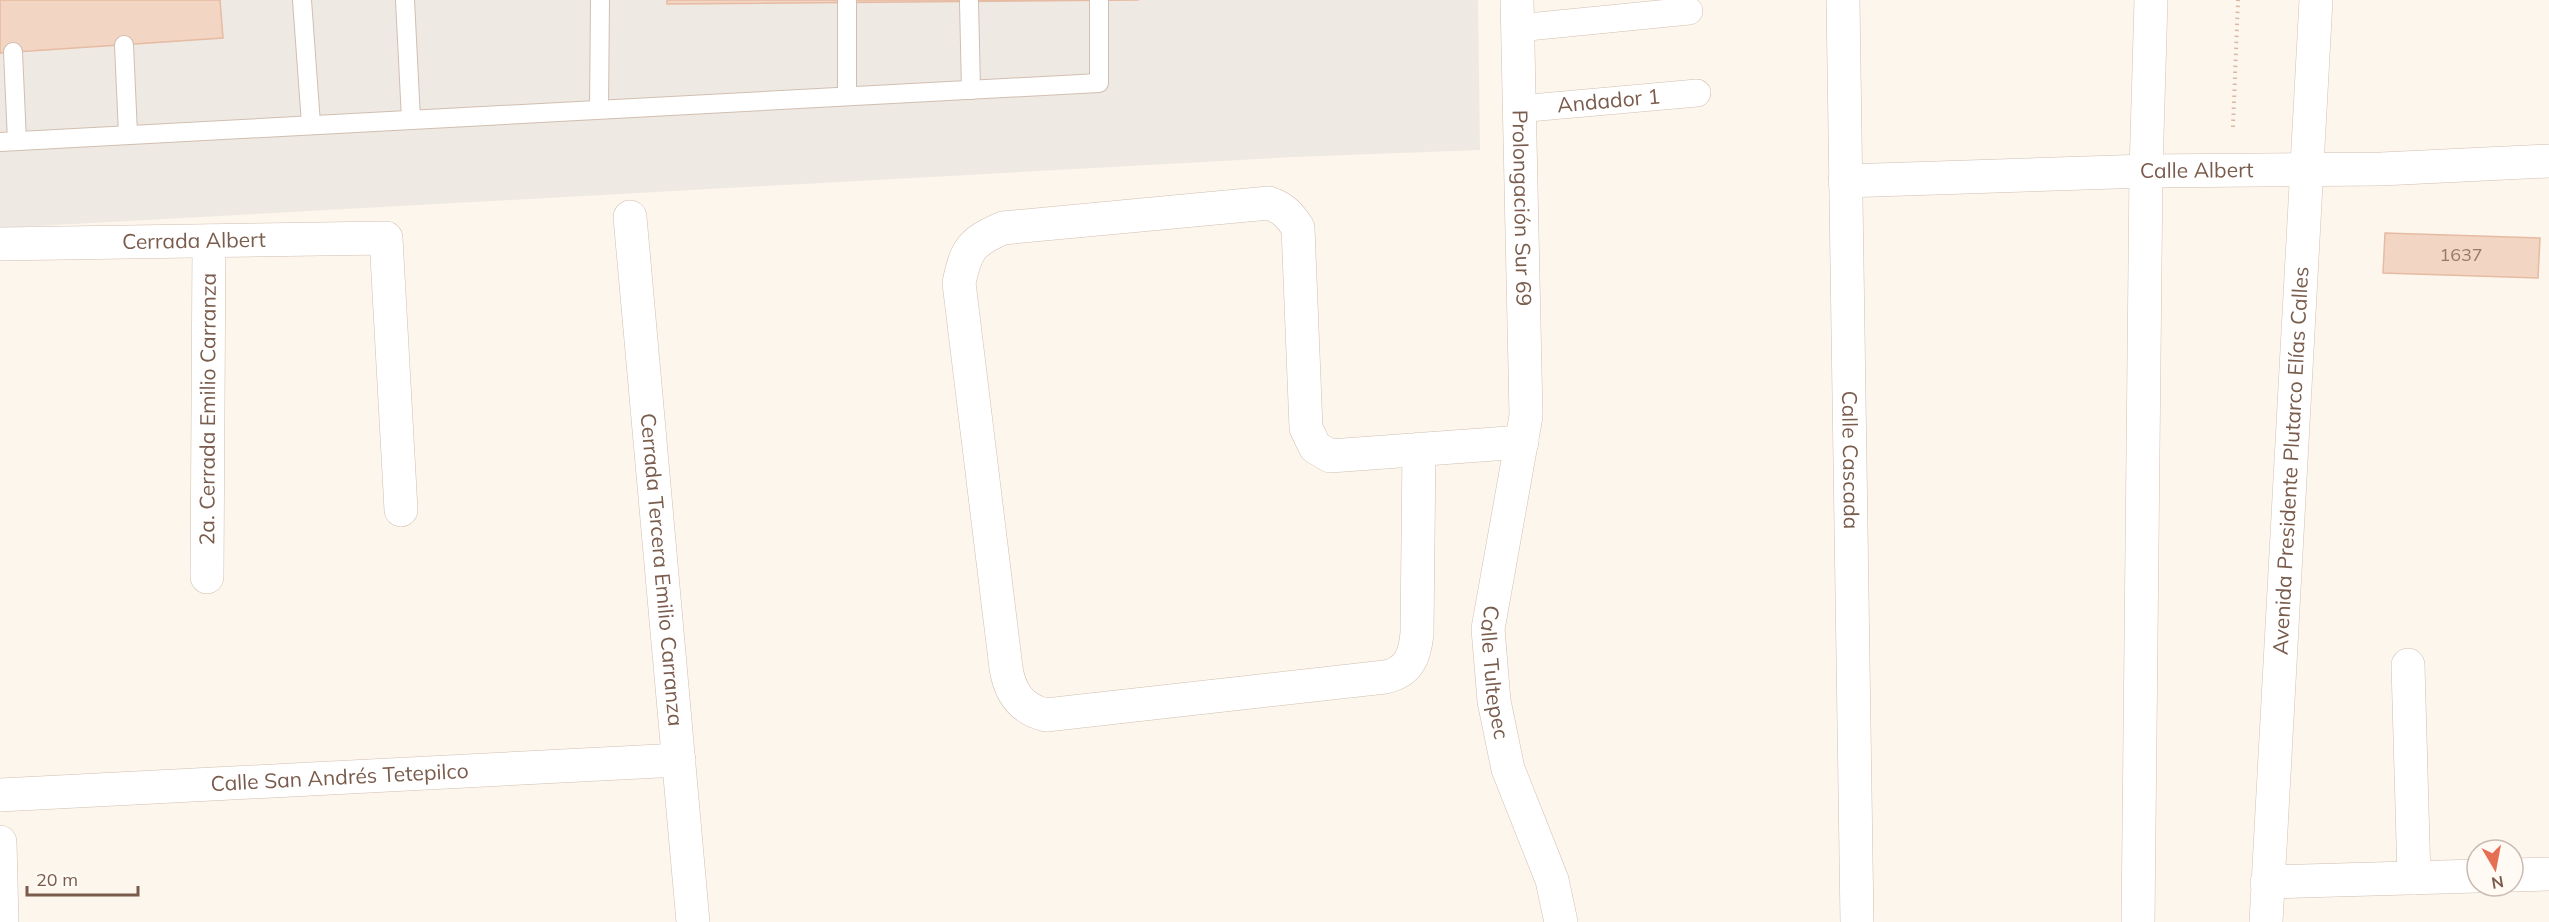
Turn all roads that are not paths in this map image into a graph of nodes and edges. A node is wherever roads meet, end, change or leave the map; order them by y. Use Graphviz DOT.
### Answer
graph roads {
  1 [pos="302,0"];
  2 [pos="405,0"];
  3 [pos="600,0"];
  4 [pos="1099,0"];
  5 [pos="1843,0"];
  6 [pos="2151,0"];
  7 [pos="2316,0"];
  8 [pos="847,2"];
  9 [pos="969,2"];
  10 [pos="1689,11"];
  11 [pos="1517,14"];
  12 [pos="124,45"];
  13 [pos="13,52"];
  14 [pos="971,90"];
  15 [pos="1697,93"];
  16 [pos="847,96"];
  17 [pos="599,109"];
  18 [pos="1520,109"];
  19 [pos="411,119"];
  20 [pos="311,124"];
  21 [pos="128,134"];
  22 [pos="9,141"];
  23 [pos="2549,160"];
  24 [pos="2306,170"];
  25 [pos="2146,171"];
  26 [pos="1845,181"];
  27 [pos="630,217"];
  28 [pos="209,241"];
  29 [pos="0,244"];
  30 [pos="1524,429"];
  31 [pos="1419,449"];
  32 [pos="401,510"];
  33 [pos="207,577"];
  34 [pos="2408,665"];
  35 [pos="679,760"];
  36 [pos="0,795"];
  37 [pos="0,842"];
  38 [pos="2549,874"];
  39 [pos="2525,875"];
  40 [pos="2465,876"];
  41 [pos="2414,878"];
  42 [pos="2267,882"];
  43 [pos="2,922"];
  44 [pos="693,922"];
  45 [pos="1561,922"];
  46 [pos="1857,922"];
  47 [pos="2138,922"];
  48 [pos="2266,922"];
  1 -- 20 [label="lane"];
  2 -- 19 [label="lane"];
  3 -- 17 [label="lane"];
  4 -- 14 [label="lane"];
  5 -- 26 [label="street, Calle Cascada"];
  6 -- 25 [label="street"];
  7 -- 24 [label="street, Avenida Presidente Plutarco Elías Calles"];
  8 -- 16 [label="lane"];
  9 -- 14 [label="lane"];
  10 -- 11 [label="street"];
  11 -- 18 [label="street, Prolongación Sur 69"];
  12 -- 21 [label="lane"];
  13 -- 22 [label="lane"];
  14 -- 16 [label="lane"];
  15 -- 18 [label="street, Andador 1"];
  16 -- 17 [label="lane"];
  17 -- 19 [label="lane"];
  18 -- 30 [label="street, Prolongación Sur 69"];
  19 -- 20 [label="lane"];
  20 -- 21 [label="lane"];
  21 -- 22 [label="lane"];
  23 -- 24 [label="street, Calle Albert"];
  24 -- 25 [label="street, Calle Albert"];
  24 -- 42 [label="street, Avenida Presidente Plutarco Elías Calles"];
  25 -- 26 [label="street, Calle Albert"];
  25 -- 47 [label="street"];
  26 -- 46 [label="street, Calle Cascada"];
  27 -- 35 [label="street, Cerrada Tercera Emilio Carranza"];
  28 -- 29 [label="street, Cerrada Albert"];
  28 -- 32 [label="street, Cerrada Albert"];
  28 -- 33 [label="street, 2a. Cerrada Emilio Carranza"];
  30 -- 31 [label="street"];
  30 -- 45 [label="street, Calle Tultepec"];
  31 -- 31 [label="street"];
  34 -- 41 [label="street"];
  35 -- 36 [label="street, Calle San Andrés Tetepilco"];
  35 -- 44 [label="street, Cerrada Tercera Emilio Carranza"];
  37 -- 43 [label="street"];
  38 -- 39 [label="street"];
  40 -- 41 [label="street"];
  41 -- 42 [label="street"];
  42 -- 48 [label="street, Avenida Presidente Plutarco Elías Calles"];
}
